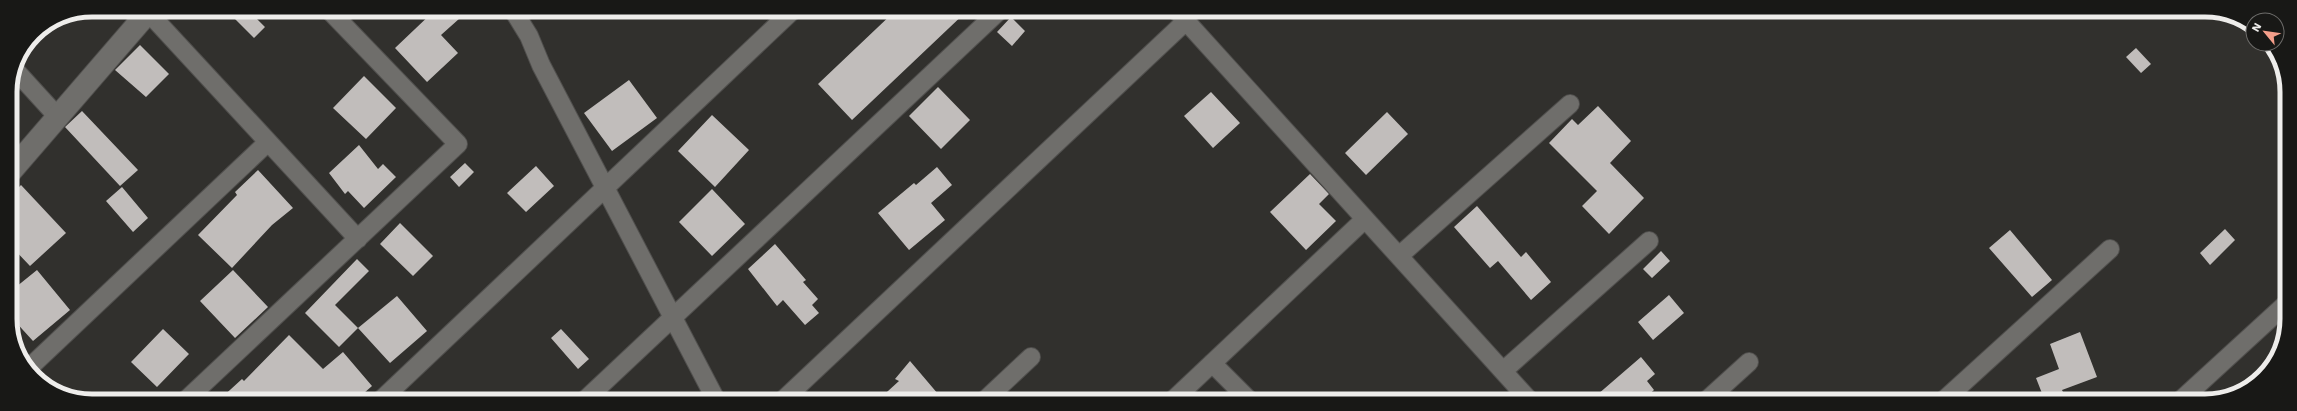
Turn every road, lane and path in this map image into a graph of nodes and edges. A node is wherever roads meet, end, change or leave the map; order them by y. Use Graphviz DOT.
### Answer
graph roads {
  1 [pos="144,17"];
  2 [pos="154,17"];
  3 [pos="336,17"];
  4 [pos="517,17"];
  5 [pos="786,17"];
  6 [pos="993,17"];
  7 [pos="1180,17"];
  8 [pos="1182,17"];
  9 [pos="19,74"];
  10 [pos="1570,104"];
  11 [pos="58,116"];
  12 [pos="268,142"];
  13 [pos="17,163"];
  14 [pos="605,188"];
  15 [pos="1365,219"];
  16 [pos="358,239"];
  17 [pos="1649,241"];
  18 [pos="2110,249"];
  19 [pos="1399,256"];
  20 [pos="2280,309"];
  21 [pos="672,318"];
  22 [pos="1031,357"];
  23 [pos="1749,362"];
  24 [pos="1212,363"];
  25 [pos="33,364"];
  26 [pos="1503,371"];
  27 [pos="192,394"];
  28 [pos="387,394"];
  29 [pos="591,394"];
  30 [pos="713,394"];
  31 [pos="788,394"];
  32 [pos="991,394"];
  33 [pos="1179,394"];
  34 [pos="1243,394"];
  35 [pos="1524,394"];
  36 [pos="1714,394"];
  37 [pos="1951,394"];
  38 [pos="2188,394"];
  1 -- 11 [label="street"];
  2 -- 12 [label="street"];
  3 -- 16 [label="street"];
  4 -- 14 [label="street"];
  5 -- 14 [label="street"];
  6 -- 21 [label="street"];
  7 -- 31 [label="street"];
  8 -- 15 [label="street"];
  9 -- 11 [label="street"];
  10 -- 19 [label="street"];
  11 -- 13 [label="street"];
  12 -- 16 [label="street"];
  12 -- 25 [label="street"];
  14 -- 21 [label="street"];
  14 -- 28 [label="street"];
  15 -- 19 [label="street"];
  15 -- 24 [label="street"];
  16 -- 27 [label="street"];
  17 -- 26 [label="street"];
  18 -- 37 [label="street"];
  19 -- 26 [label="street"];
  20 -- 38 [label="street"];
  21 -- 29 [label="street"];
  21 -- 30 [label="street"];
  22 -- 32 [label="street"];
  23 -- 36 [label="street"];
  24 -- 33 [label="street"];
  24 -- 34 [label="street"];
  26 -- 35 [label="street"];
}
